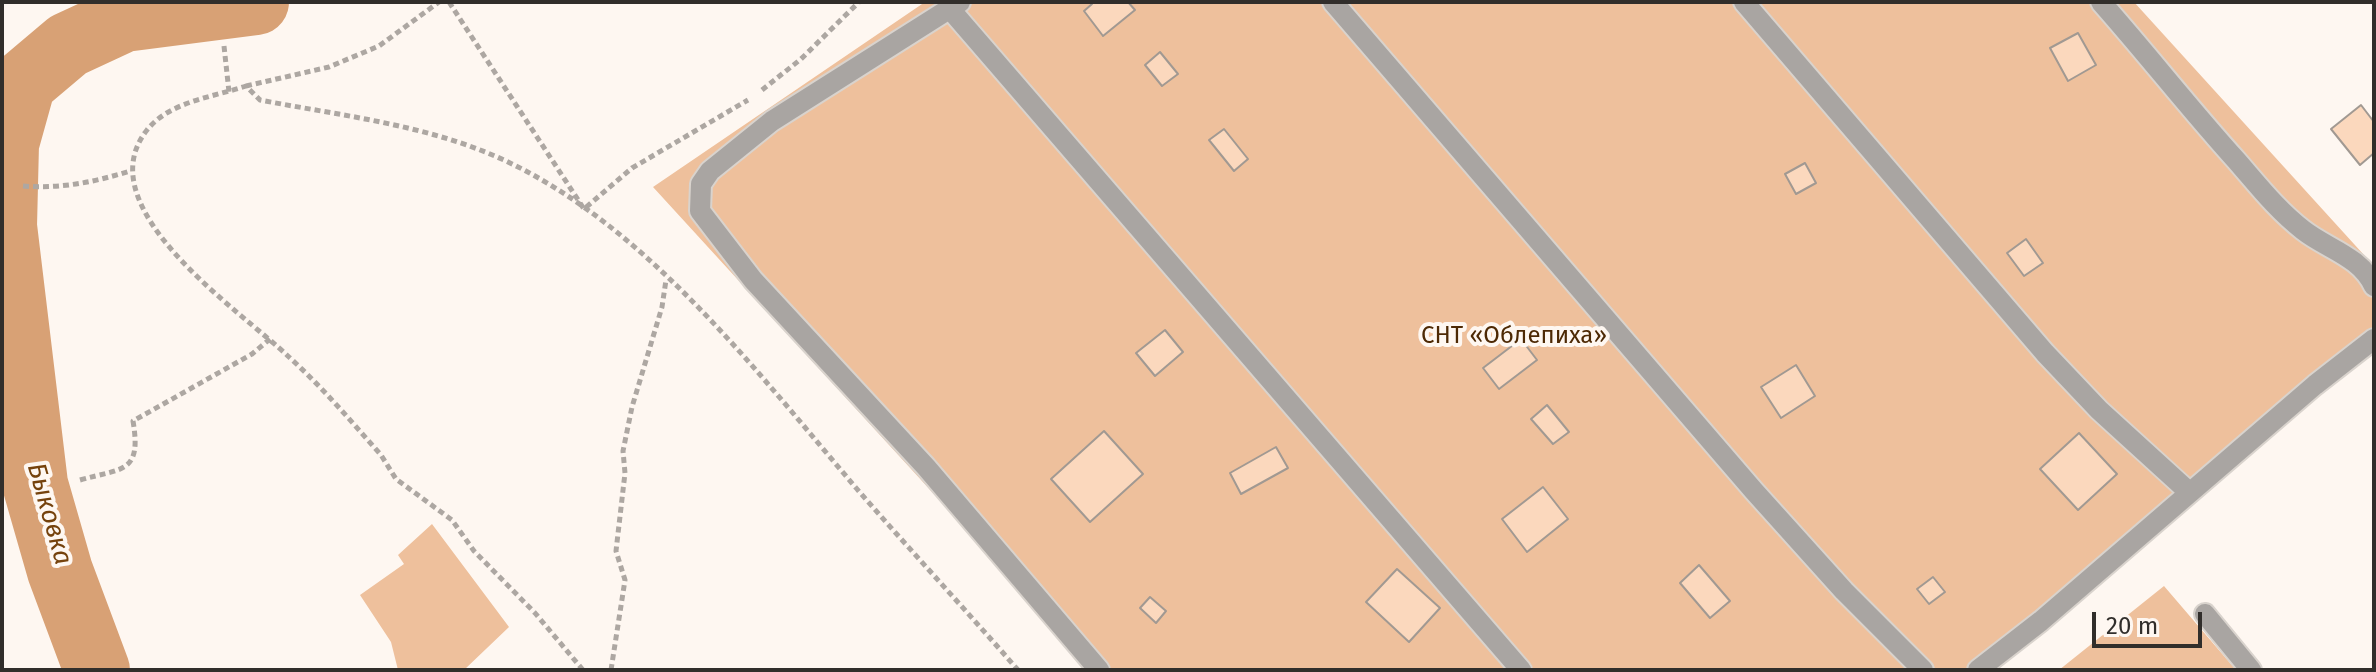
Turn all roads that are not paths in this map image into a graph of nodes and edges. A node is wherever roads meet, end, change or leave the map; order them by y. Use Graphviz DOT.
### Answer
graph roads {
  1 [pos="1333,2"];
  2 [pos="1744,2"];
  3 [pos="2101,2"];
  4 [pos="955,5"];
  5 [pos="2374,286"];
  6 [pos="2374,339"];
  7 [pos="2189,492"];
  8 [pos="2205,614"];
  9 [pos="1099,670"];
  10 [pos="1521,670"];
  11 [pos="1923,670"];
  12 [pos="1978,670"];
  13 [pos="2251,670"];
  1 -- 11 [label="lane"];
  2 -- 7 [label="lane"];
  3 -- 5 [label="lane"];
  4 -- 9 [label="lane"];
  4 -- 10 [label="lane"];
  6 -- 7 [label="lane"];
  7 -- 12 [label="lane"];
  8 -- 13 [label="lane"];
}
